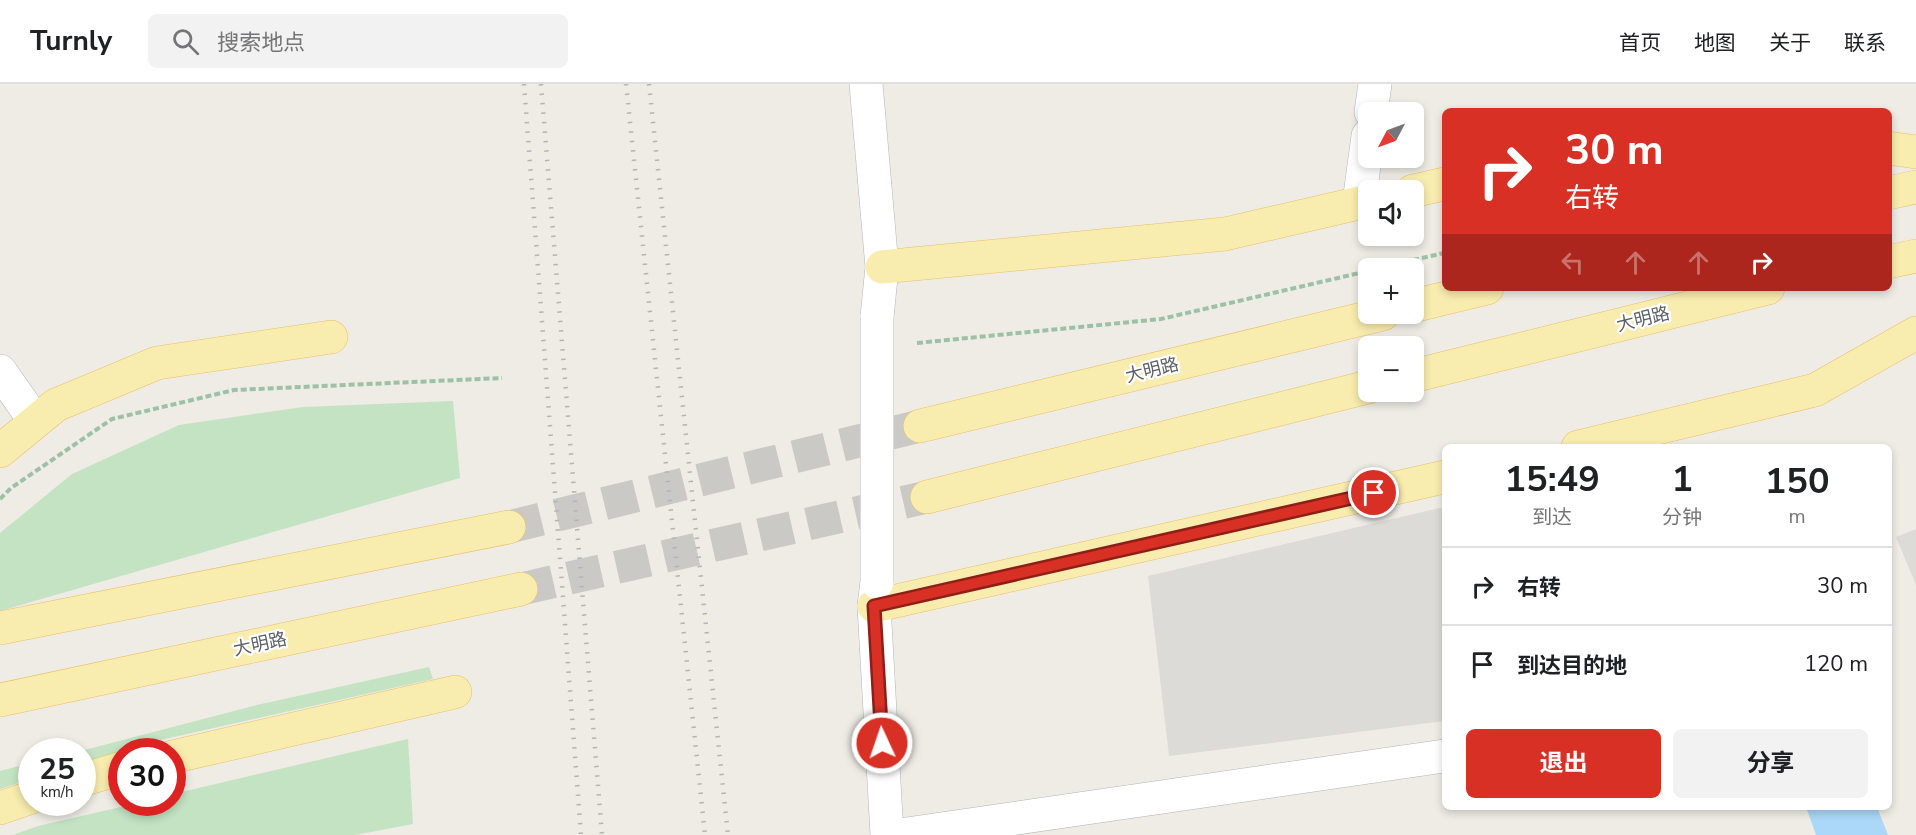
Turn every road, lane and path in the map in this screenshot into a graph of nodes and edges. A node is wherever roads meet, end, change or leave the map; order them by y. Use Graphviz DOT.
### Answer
graph roads {
  1 [pos="866,84"];
  2 [pos="1375,84"];
  3 [pos="1372,102"];
  4 [pos="1892,149"];
  5 [pos="1916,152"];
  6 [pos="1442,184"];
  7 [pos="1916,187"];
  8 [pos="1424,188"];
  9 [pos="1892,192"];
  10 [pos="1358,203"];
  11 [pos="1442,253"];
  12 [pos="1916,256"];
  13 [pos="1422,258"];
  14 [pos="1892,261"];
  15 [pos="882,267"];
  16 [pos="1358,273"];
  17 [pos="1475,291"];
  18 [pos="1756,291"];
  19 [pos="1424,303"];
  20 [pos="1358,320"];
  21 [pos="1916,333"];
  22 [pos="331,337"];
  23 [pos="917,343"];
  24 [pos="0,371"];
  25 [pos="1424,373"];
  26 [pos="502,378"];
  27 [pos="1358,389"];
  28 [pos="35,421"];
  29 [pos="921,426"];
  30 [pos="1635,441"];
  31 [pos="1606,444"];
  32 [pos="0,451"];
  33 [pos="1442,477"];
  34 [pos="927,497"];
  35 [pos="0,499"];
  36 [pos="509,527"];
  37 [pos="521,589"];
  38 [pos="876,594"];
  39 [pos="0,628"];
  40 [pos="456,692"];
  41 [pos="0,700"];
  42 [pos="186,754"];
  43 [pos="1442,756"];
  44 [pos="18,802"];
  45 [pos="0,808"];
  46 [pos="887,835"];
  47 [pos="900,835"];
  1 -- 15 [label="street"];
  2 -- 3 [label="street"];
  4 -- 5 [label="main road"];
  6 -- 8 [label="main road"];
  7 -- 9 [label="main road"];
  10 -- 15 [label="main road"];
  11 -- 13 [label="path"];
  12 -- 14 [label="main road"];
  15 -- 38 [label="street, bridge"];
  16 -- 23 [label="path"];
  17 -- 19 [label="main road"];
  18 -- 25 [label="main road, 大明路"];
  20 -- 29 [label="main road, 大明路"];
  21 -- 30 [label="main road"];
  22 -- 28 [label="main road"];
  24 -- 28 [label="street"];
  26 -- 35 [label="path"];
  27 -- 34 [label="main road"];
  28 -- 32 [label="main road"];
  30 -- 31 [label="main road"];
  33 -- 38 [label="main road"];
  36 -- 39 [label="main road"];
  37 -- 41 [label="main road, 大明路"];
  38 -- 46 [label="street"];
  40 -- 42 [label="main road"];
  43 -- 47 [label="street"];
  44 -- 45 [label="main road"];
}
